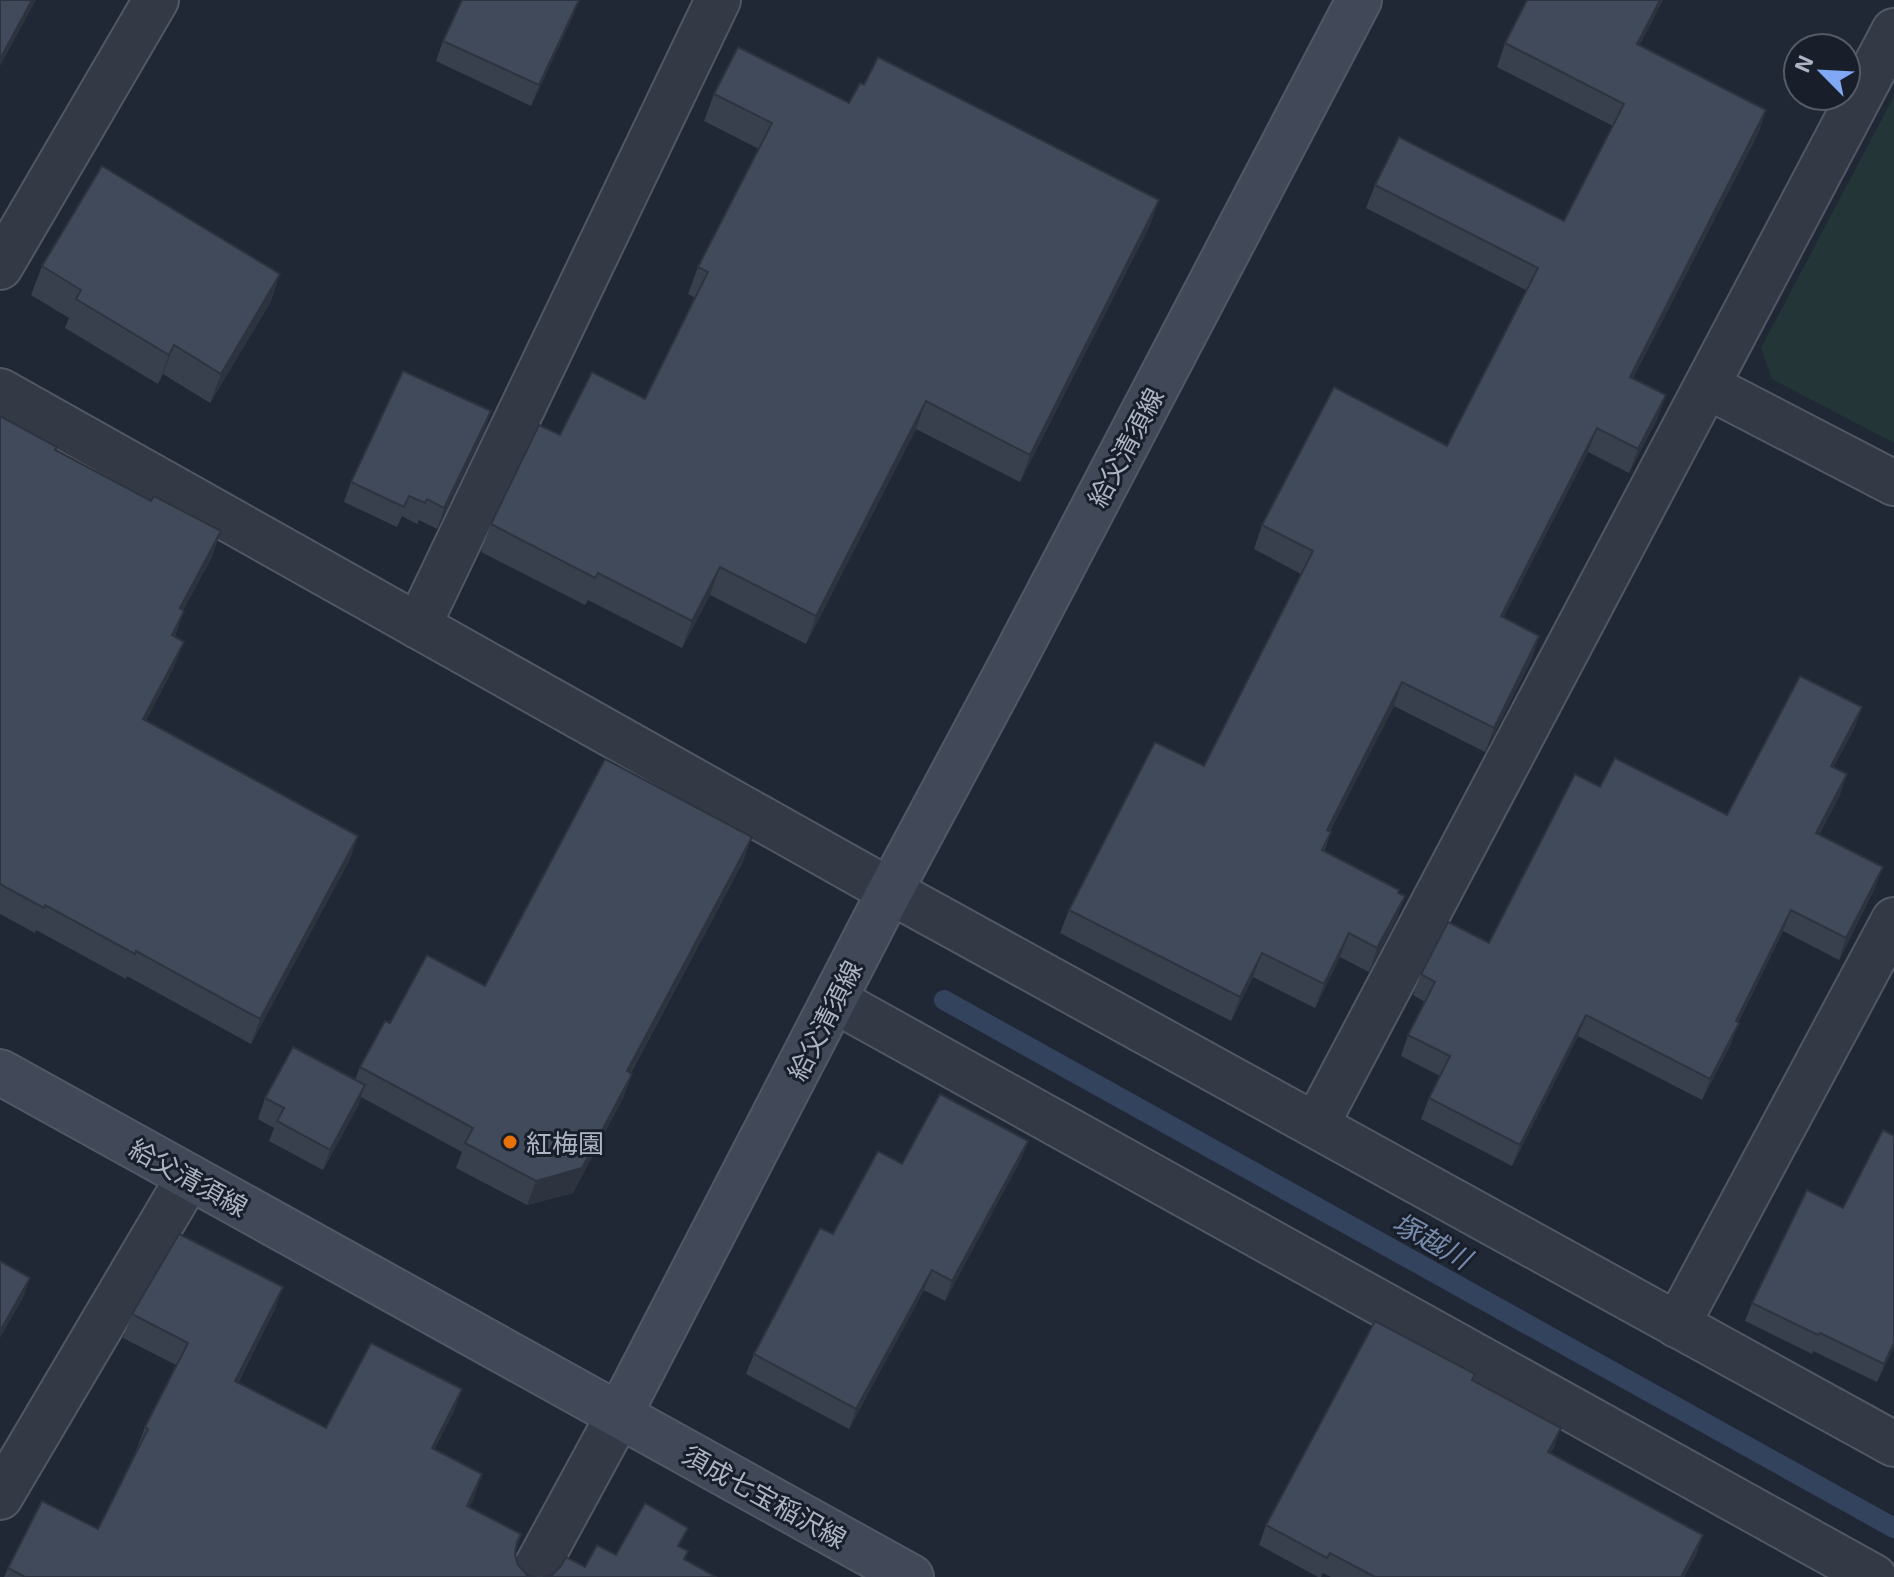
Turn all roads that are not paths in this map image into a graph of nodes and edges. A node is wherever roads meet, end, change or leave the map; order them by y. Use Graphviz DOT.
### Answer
graph roads {
  1 [pos="156,0"];
  2 [pos="718,0"];
  3 [pos="1359,0"];
  4 [pos="1894,31"];
  5 [pos="0,267"];
  6 [pos="1707,386"];
  7 [pos="0,391"];
  8 [pos="1894,483"];
  9 [pos="418,626"];
  10 [pos="890,891"];
  11 [pos="1894,920"];
  12 [pos="834,1000"];
  13 [pos="0,1072"];
  14 [pos="1316,1125"];
  15 [pos="189,1177"];
  16 [pos="1677,1325"];
  17 [pos="619,1415"];
  18 [pos="1894,1444"];
  19 [pos="0,1497"];
  20 [pos="531,1577"];
  21 [pos="911,1577"];
  22 [pos="1874,1577"];
  1 -- 5 [label="street"];
  2 -- 9 [label="street"];
  3 -- 10 [label="main road, 給父清須線"];
  4 -- 6 [label="street"];
  6 -- 8 [label="street"];
  6 -- 14 [label="street"];
  7 -- 9 [label="street"];
  9 -- 10 [label="street"];
  10 -- 12 [label="main road, 給父清須線"];
  10 -- 14 [label="street"];
  11 -- 16 [label="street"];
  12 -- 17 [label="main road, 給父清須線"];
  12 -- 22 [label="street"];
  13 -- 15 [label="main road, 給父清須線"];
  14 -- 16 [label="street"];
  15 -- 17 [label="main road, 給父清須線"];
  15 -- 19 [label="street"];
  16 -- 18 [label="street"];
  17 -- 20 [label="street"];
  17 -- 21 [label="main road, 須成七宝稲沢線"];
}
